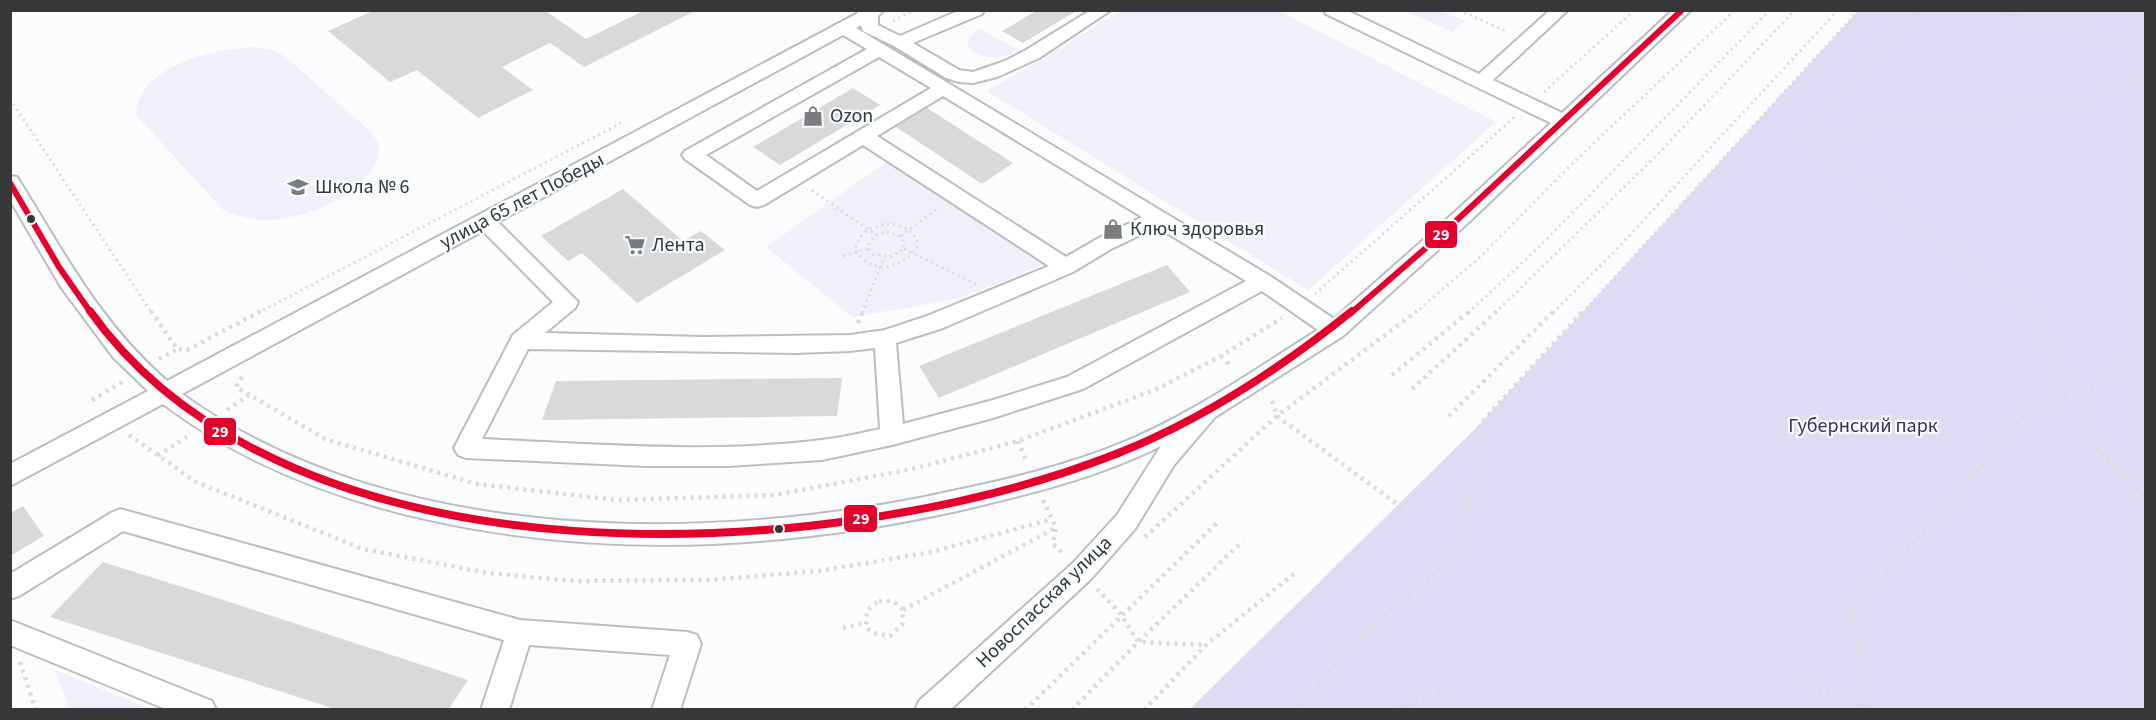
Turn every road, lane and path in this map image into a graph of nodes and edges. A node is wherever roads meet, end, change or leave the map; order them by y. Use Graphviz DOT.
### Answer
graph roads {
  1 [pos="976,10"];
  2 [pos="1104,10"];
  3 [pos="1332,10"];
  4 [pos="1460,10"];
  5 [pos="1560,10"];
  6 [pos="1635,10"];
  7 [pos="1683,10"];
  8 [pos="1735,10"];
  9 [pos="1770,10"];
  10 [pos="1795,10"];
  11 [pos="1838,10"];
  12 [pos="1859,10"];
  13 [pos="1918,10"];
  14 [pos="1995,10"];
  15 [pos="870,12"];
  16 [pos="844,28"];
  17 [pos="1509,32"];
  18 [pos="900,42"];
  19 [pos="2145,46"];
  20 [pos="879,50"];
  21 [pos="2145,74"];
  22 [pos="1472,78"];
  23 [pos="942,88"];
  24 [pos="10,99"];
  25 [pos="1529,105"];
  26 [pos="626,121"];
  27 [pos="1563,122"];
  28 [pos="1803,135"];
  29 [pos="863,136"];
  30 [pos="794,178"];
  31 [pos="10,182"];
  32 [pos="955,196"];
  33 [pos="1158,218"];
  34 [pos="485,221"];
  35 [pos="868,229"];
  36 [pos="910,230"];
  37 [pos="876,235"];
  38 [pos="900,236"];
  39 [pos="869,249"];
  40 [pos="904,249"];
  41 [pos="856,252"];
  42 [pos="914,254"];
  43 [pos="843,256"];
  44 [pos="884,258"];
  45 [pos="880,267"];
  46 [pos="1066,267"];
  47 [pos="1263,281"];
  48 [pos="998,295"];
  49 [pos="1299,308"];
  50 [pos="1335,330"];
  51 [pos="885,338"];
  52 [pos="521,341"];
  53 [pos="850,343"];
  54 [pos="2145,351"];
  55 [pos="1221,356"];
  56 [pos="1231,366"];
  57 [pos="249,373"];
  58 [pos="1392,375"];
  59 [pos="1412,389"];
  60 [pos="165,393"];
  61 [pos="2077,394"];
  62 [pos="1272,401"];
  63 [pos="1207,411"];
  64 [pos="1277,416"];
  65 [pos="1449,416"];
  66 [pos="891,436"];
  67 [pos="10,476"];
  68 [pos="2145,499"];
  69 [pos="1405,510"];
  70 [pos="1217,523"];
  71 [pos="1056,527"];
  72 [pos="1243,541"];
  73 [pos="1295,573"];
  74 [pos="10,588"];
  75 [pos="903,610"];
  76 [pos="864,623"];
  77 [pos="843,628"];
  78 [pos="520,632"];
  79 [pos="14,643"];
  80 [pos="1804,685"];
  81 [pos="1453,688"];
  82 [pos="1867,708"];
  83 [pos="36,710"];
  84 [pos="202,710"];
  85 [pos="495,710"];
  86 [pos="666,710"];
  87 [pos="929,710"];
  88 [pos="1025,710"];
  89 [pos="1072,710"];
  90 [pos="1144,710"];
  91 [pos="1297,710"];
  92 [pos="1392,710"];
  1 -- 18 [label="street"];
  2 -- 18 [label="street"];
  3 -- 22 [label="street"];
  4 -- 17 [label="path"];
  5 -- 22 [label="street"];
  6 -- 25 [label="path"];
  7 -- 27 [label="street, Новоспасская улица"];
  8 -- 64 [label="path"];
  9 -- 58 [label="path"];
  10 -- 59 [label="path"];
  11 -- 65 [label="path"];
  12 -- 91 [label="path"];
  13 -- 28 [label="path"];
  14 -- 19 [label="path"];
  15 -- 16 [label="street, улица 65 лет Победы"];
  15 -- 18 [label="street"];
  16 -- 20 [label="street"];
  16 -- 34 [label="street, улица 65 лет Победы"];
  20 -- 23 [label="street"];
  20 -- 30 [label="street"];
  21 -- 28 [label="path"];
  22 -- 25 [label="street"];
  23 -- 29 [label="street"];
  23 -- 33 [label="street"];
  24 -- 26 [label="path"];
  25 -- 27 [label="street"];
  25 -- 49 [label="path"];
  27 -- 50 [label="street, Новоспасская улица"];
  28 -- 61 [label="path"];
  29 -- 30 [label="street"];
  29 -- 32 [label="street"];
  30 -- 35 [label="path"];
  31 -- 60 [label="street"];
  32 -- 36 [label="path"];
  32 -- 46 [label="street"];
  33 -- 46 [label="street"];
  33 -- 47 [label="street"];
  34 -- 52 [label="street"];
  34 -- 60 [label="street, улица 65 лет Победы"];
  35 -- 36 [label="path"];
  35 -- 37 [label="path"];
  35 -- 41 [label="path"];
  36 -- 38 [label="path"];
  36 -- 42 [label="path"];
  37 -- 38 [label="path"];
  37 -- 39 [label="path"];
  38 -- 40 [label="path"];
  39 -- 41 [label="path"];
  39 -- 44 [label="path"];
  40 -- 42 [label="path"];
  40 -- 44 [label="path"];
  41 -- 43 [label="path"];
  41 -- 45 [label="path"];
  42 -- 45 [label="path"];
  42 -- 48 [label="path"];
  44 -- 45 [label="path"];
  45 -- 53 [label="path"];
  46 -- 48 [label="street"];
  47 -- 49 [label="street"];
  47 -- 66 [label="street"];
  48 -- 51 [label="street"];
  49 -- 50 [label="street"];
  49 -- 55 [label="path"];
  50 -- 63 [label="street, Новоспасская улица"];
  51 -- 53 [label="street"];
  51 -- 66 [label="street"];
  52 -- 53 [label="street"];
  52 -- 66 [label="street"];
  54 -- 61 [label="path"];
  55 -- 56 [label="path"];
  55 -- 57 [label="path"];
  60 -- 63 [label="street"];
  60 -- 67 [label="street, улица 65 лет Победы"];
  61 -- 68 [label="path"];
  61 -- 82 [label="path"];
  62 -- 64 [label="path"];
  63 -- 87 [label="street, Новоспасская улица"];
  64 -- 69 [label="path"];
  70 -- 88 [label="path"];
  71 -- 75 [label="path"];
  72 -- 89 [label="path"];
  73 -- 90 [label="path"];
  74 -- 78 [label="street"];
  75 -- 76 [label="path"];
  75 -- 76 [label="path"];
  76 -- 77 [label="path"];
  78 -- 85 [label="street"];
  78 -- 86 [label="street"];
  79 -- 83 [label="path"];
  79 -- 84 [label="street"];
  80 -- 82 [label="path"];
  81 -- 92 [label="path"];
}
